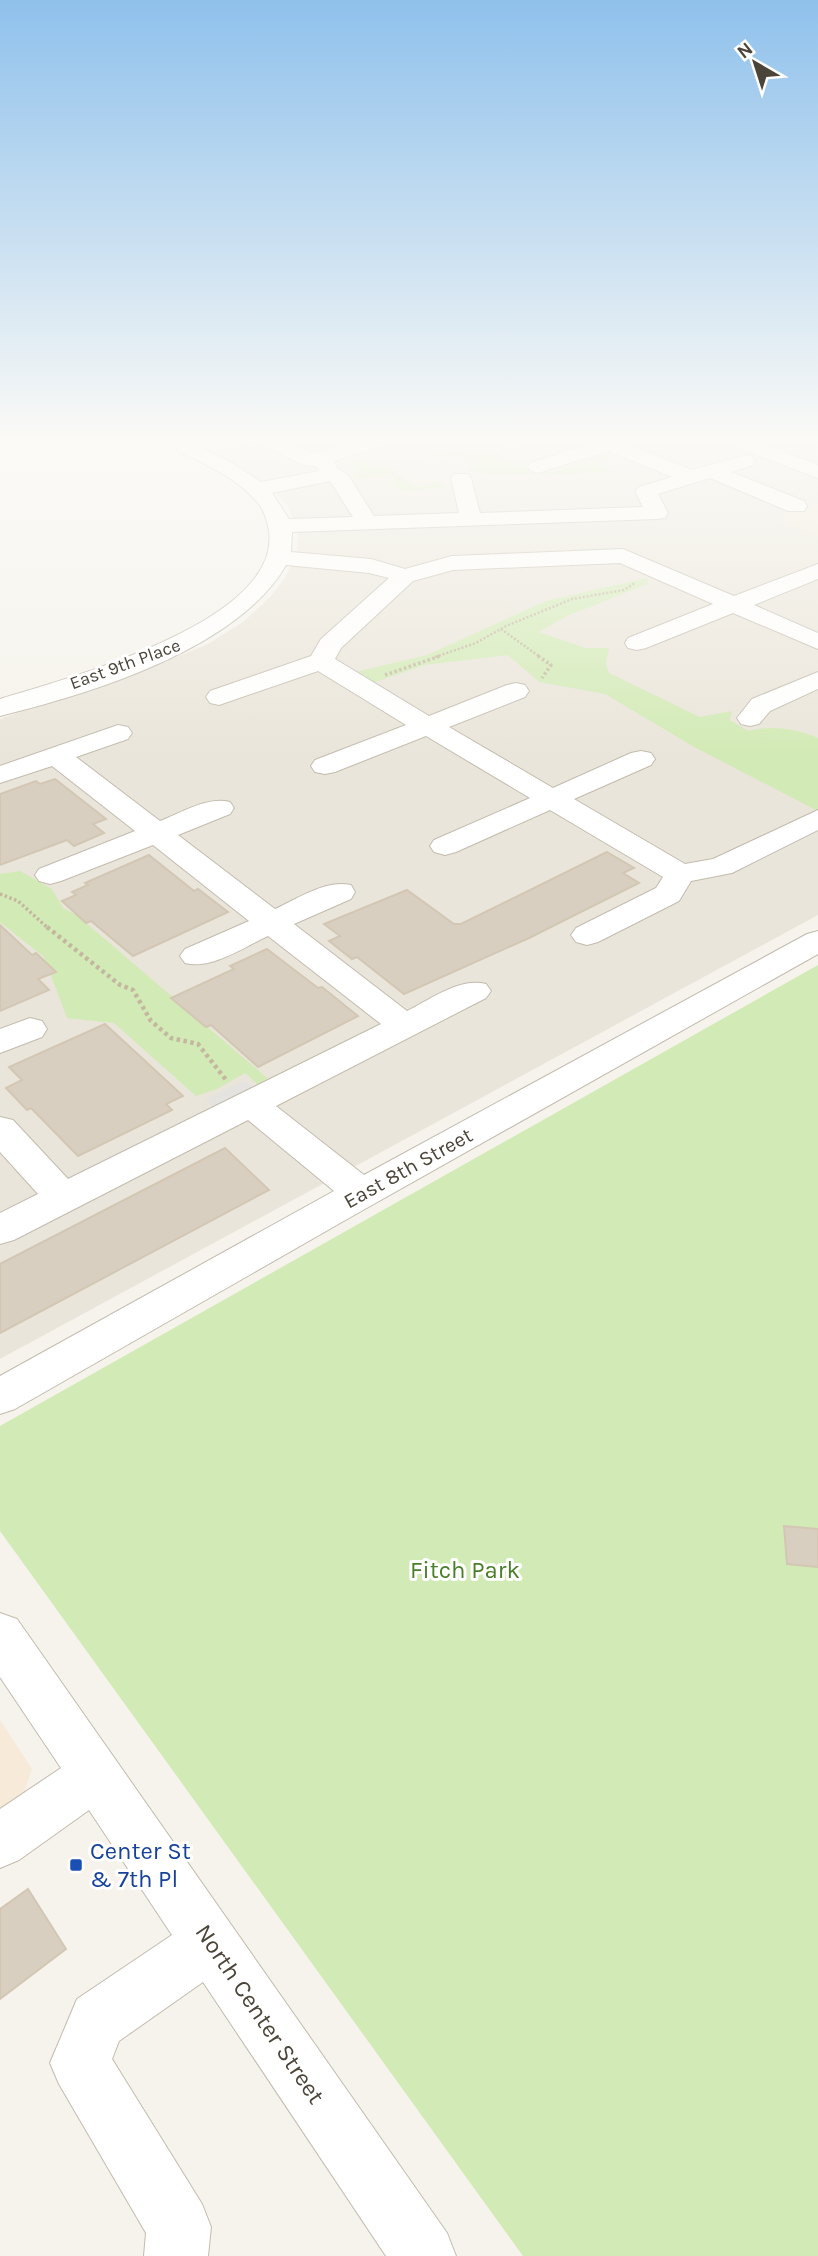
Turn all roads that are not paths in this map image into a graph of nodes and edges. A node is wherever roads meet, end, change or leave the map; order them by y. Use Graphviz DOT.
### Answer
graph roads {
  1 [pos="277,547"];
  2 [pos="309,547"];
  3 [pos="642,547"];
  4 [pos="624,556"];
  5 [pos="818,571"];
  6 [pos="405,576"];
  7 [pos="734,604"];
  8 [pos="818,642"];
  9 [pos="637,643"];
  10 [pos="321,660"];
  11 [pos="818,680"];
  12 [pos="516,691"];
  13 [pos="219,697"];
  14 [pos="0,708"];
  15 [pos="750,718"];
  16 [pos="426,726"];
  17 [pos="118,733"];
  18 [pos="56,755"];
  19 [pos="640,759"];
  20 [pos="325,766"];
  21 [pos="0,775"];
  22 [pos="549,799"];
  23 [pos="220,808"];
  24 [pos="818,819"];
  25 [pos="156,833"];
  26 [pos="445,846"];
  27 [pos="680,874"];
  28 [pos="50,875"];
  29 [pos="340,892"];
  30 [pos="271,922"];
  31 [pos="587,935"];
  32 [pos="818,941"];
  33 [pos="196,956"];
  34 [pos="474,992"];
  35 [pos="405,1026"];
  36 [pos="235,1100"];
  37 [pos="0,1129"];
  38 [pos="63,1198"];
  39 [pos="348,1201"];
  40 [pos="0,1230"];
  41 [pos="0,1397"];
  42 [pos="0,1634"];
  43 [pos="96,1774"];
  44 [pos="0,1841"];
  45 [pos="211,1942"];
  46 [pos="176,2256"];
  47 [pos="424,2256"];
  1 -- 14 [label="street, East 9th Place"];
  2 -- 6 [label="street"];
  3 -- 4 [label="street"];
  4 -- 6 [label="street"];
  4 -- 7 [label="street"];
  5 -- 7 [label="street"];
  6 -- 10 [label="street"];
  7 -- 8 [label="street"];
  7 -- 9 [label="street"];
  10 -- 13 [label="street"];
  10 -- 16 [label="street"];
  11 -- 15 [label="street"];
  12 -- 16 [label="street"];
  16 -- 20 [label="street"];
  16 -- 22 [label="street"];
  17 -- 18 [label="street"];
  18 -- 21 [label="street"];
  18 -- 25 [label="street"];
  19 -- 22 [label="street"];
  22 -- 26 [label="street"];
  22 -- 27 [label="street"];
  23 -- 25 [label="street"];
  24 -- 27 [label="street"];
  25 -- 28 [label="street"];
  25 -- 30 [label="street"];
  27 -- 31 [label="street"];
  29 -- 30 [label="street"];
  30 -- 33 [label="street"];
  30 -- 35 [label="street"];
  32 -- 39 [label="street, East 8th Street"];
  34 -- 35 [label="street"];
  35 -- 36 [label="street"];
  36 -- 38 [label="street"];
  36 -- 39 [label="street"];
  37 -- 38 [label="street"];
  38 -- 40 [label="street"];
  39 -- 41 [label="street, East 8th Street"];
  42 -- 43 [label="street, North Center Street"];
  43 -- 44 [label="street"];
  43 -- 45 [label="street, North Center Street"];
  45 -- 46 [label="street"];
  45 -- 47 [label="street, North Center Street"];
}
